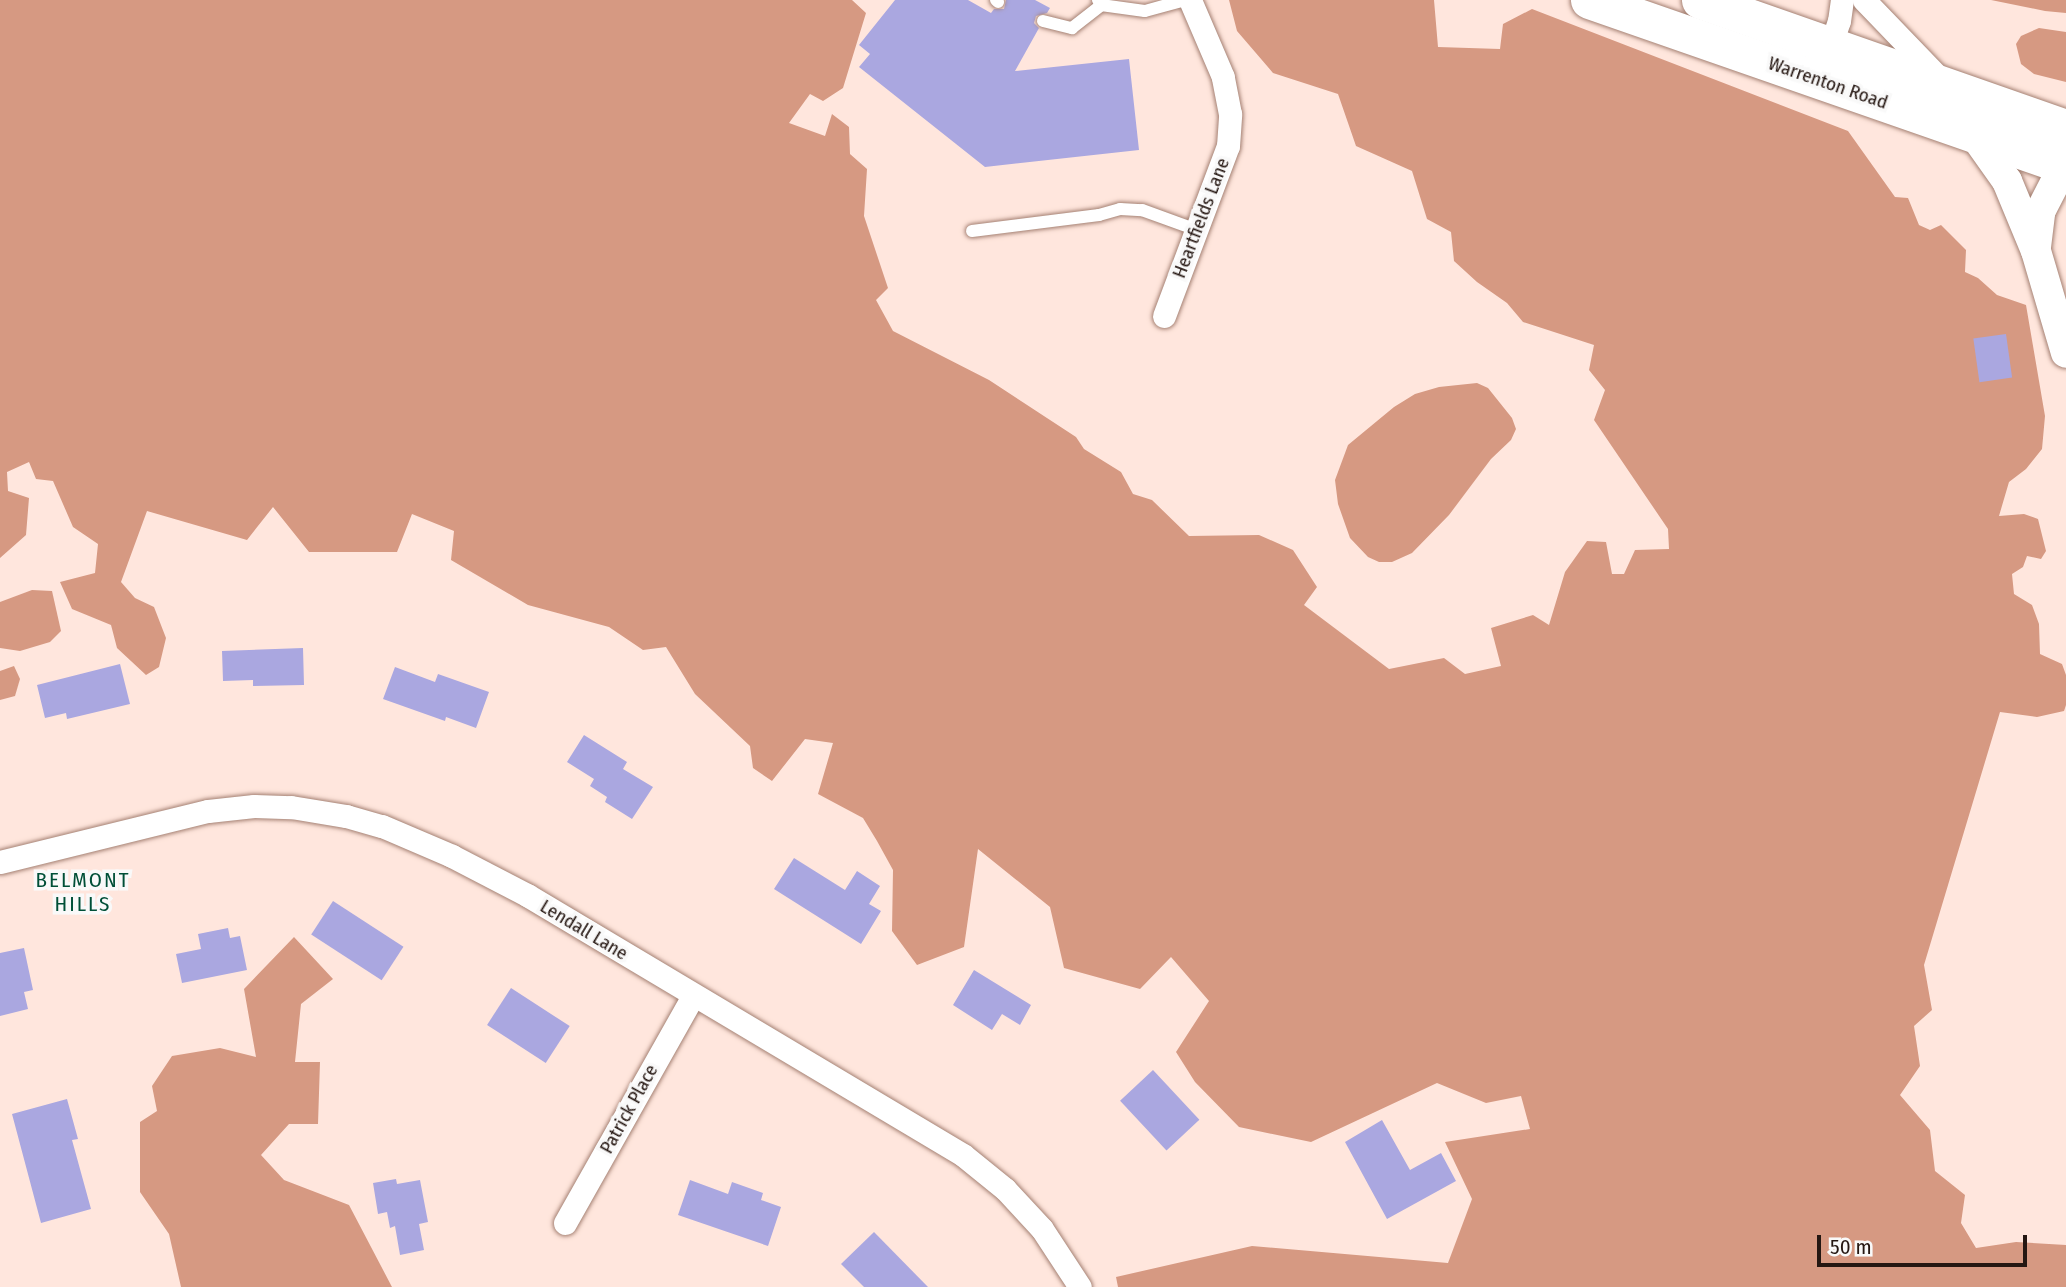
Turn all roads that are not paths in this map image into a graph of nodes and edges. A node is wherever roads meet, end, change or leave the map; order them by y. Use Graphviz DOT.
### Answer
graph roads {
  1 [pos="1188,0"];
  2 [pos="1589,0"];
  3 [pos="1700,0"];
  4 [pos="1842,0"];
  5 [pos="1864,0"];
  6 [pos="1099,2"];
  7 [pos="1043,21"];
  8 [pos="1831,45"];
  9 [pos="1947,86"];
  10 [pos="2066,128"];
  11 [pos="1973,133"];
  12 [pos="2065,165"];
  13 [pos="971,230"];
  14 [pos="1197,230"];
  15 [pos="2036,251"];
  16 [pos="1164,316"];
  17 [pos="2066,353"];
  18 [pos="0,862"];
  19 [pos="693,996"];
  20 [pos="565,1223"];
  21 [pos="1080,1287"];
  1 -- 6 [label="lane"];
  1 -- 14 [label="street, Heartfields Lane"];
  2 -- 11 [label="main road, Warrenton Road"];
  3 -- 8 [label="main road, Warrenton Road"];
  4 -- 8 [label="street"];
  5 -- 9 [label="street"];
  6 -- 7 [label="lane"];
  8 -- 9 [label="main road, Warrenton Road"];
  9 -- 10 [label="main road, Warrenton Road"];
  11 -- 12 [label="main road, Warrenton Road"];
  11 -- 15 [label="street"];
  12 -- 15 [label="street"];
  13 -- 14 [label="lane"];
  14 -- 16 [label="street, Heartfields Lane"];
  15 -- 17 [label="street"];
  18 -- 19 [label="street, Lendall Lane"];
  19 -- 20 [label="street, Patrick Place"];
  19 -- 21 [label="street, Lendall Lane"];
}
